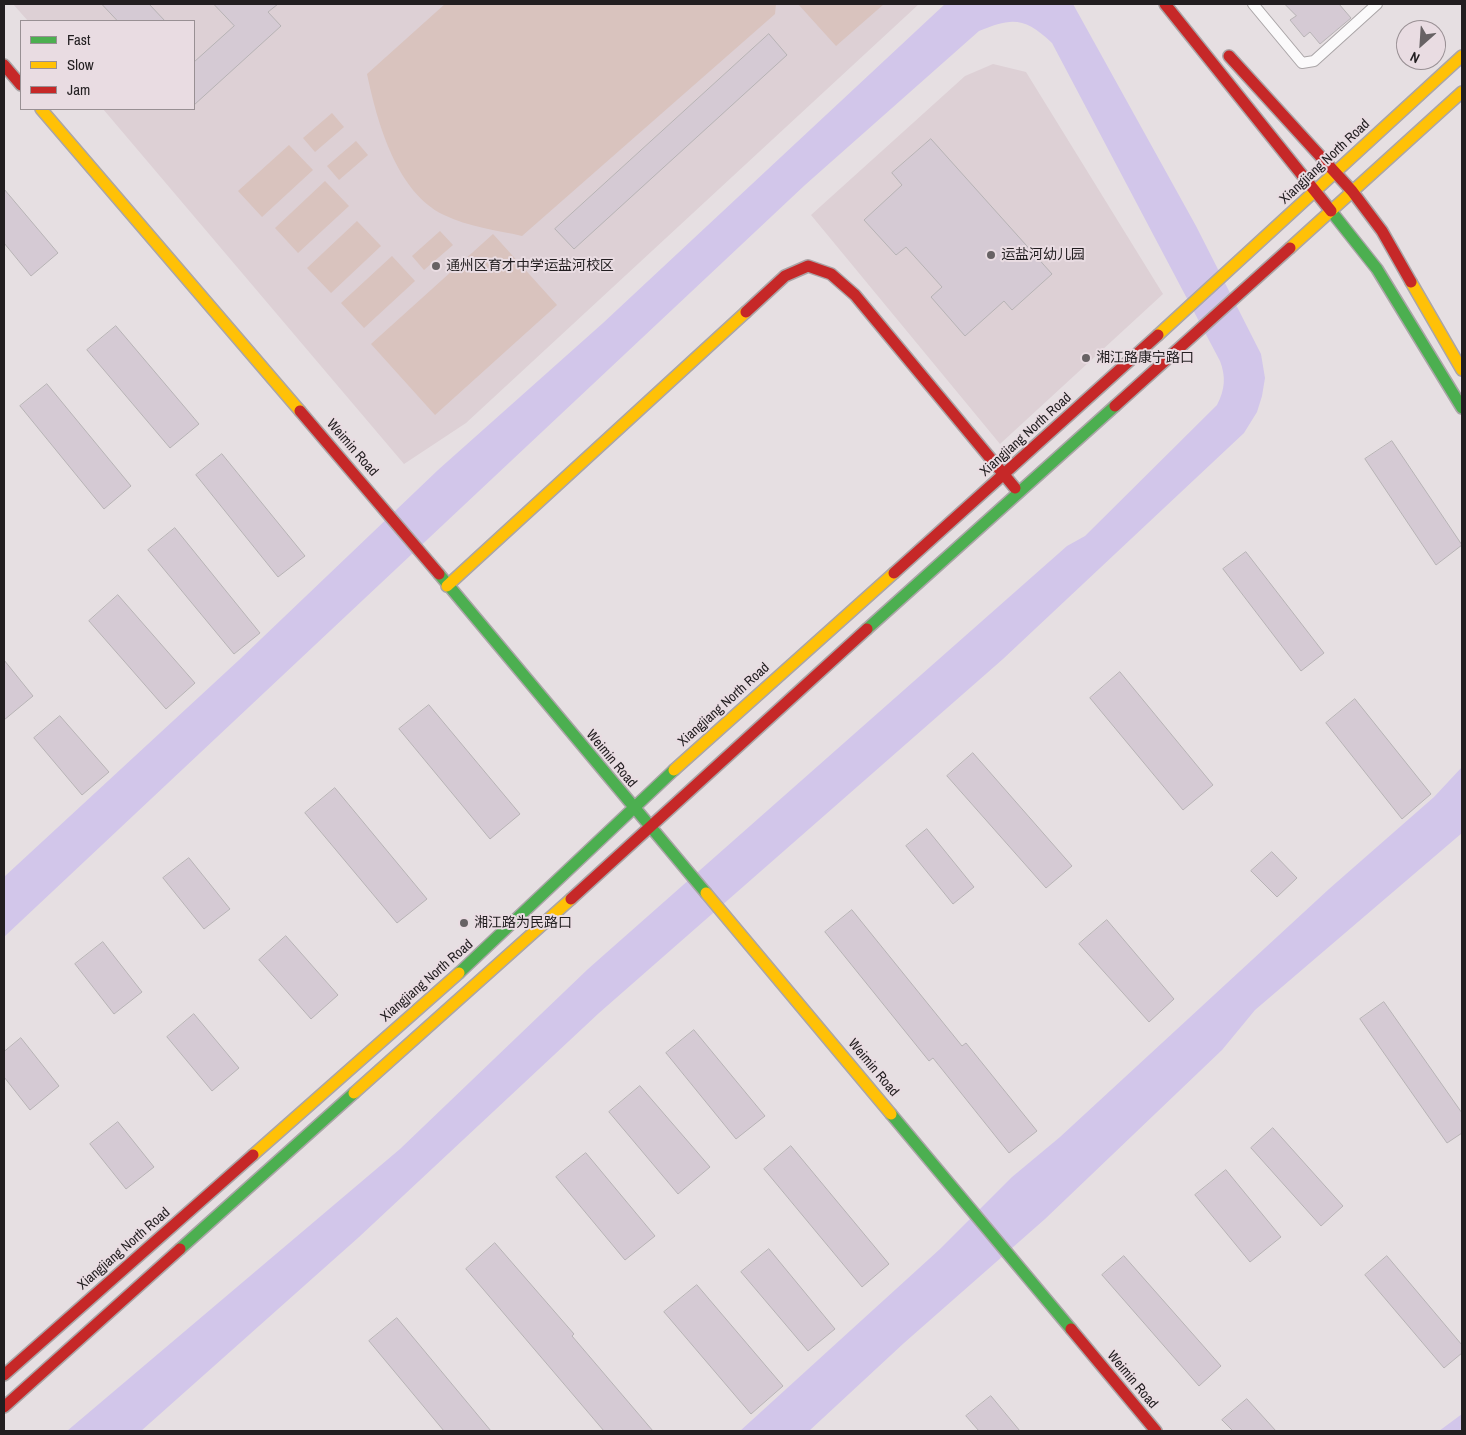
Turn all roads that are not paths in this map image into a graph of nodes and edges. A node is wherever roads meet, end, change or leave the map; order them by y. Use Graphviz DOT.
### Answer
graph roads {
  1 [pos="1165,4"];
  2 [pos="1253,4"];
  3 [pos="1377,4"];
  4 [pos="1221,46"];
  5 [pos="1462,56"];
  6 [pos="4,65"];
  7 [pos="20,84"];
  8 [pos="1462,92"];
  9 [pos="42,110"];
  10 [pos="1335,173"];
  11 [pos="1315,191"];
  12 [pos="1352,191"];
  13 [pos="1330,212"];
  14 [pos="1462,370"];
  15 [pos="1462,408"];
  16 [pos="1004,475"];
  17 [pos="1019,494"];
  18 [pos="447,586"];
  19 [pos="632,808"];
  20 [pos="651,827"];
  21 [pos="4,1375"];
  22 [pos="4,1407"];
  23 [pos="1156,1431"];
  1 -- 11 [label="street"];
  2 -- 3 [label="lane"];
  4 -- 10 [label="street"];
  5 -- 10 [label="street, Xiangjiang North Road"];
  6 -- 7 [label="street"];
  8 -- 12 [label="street"];
  9 -- 18 [label="street, Weimin Road"];
  10 -- 11 [label="street, Xiangjiang North Road"];
  10 -- 12 [label="street"];
  11 -- 13 [label="street"];
  11 -- 16 [label="street, Xiangjiang North Road"];
  12 -- 13 [label="street"];
  12 -- 14 [label="street"];
  13 -- 15 [label="street"];
  13 -- 17 [label="street"];
  16 -- 17 [label="street"];
  16 -- 18 [label="street"];
  16 -- 19 [label="street, Xiangjiang North Road"];
  17 -- 20 [label="street"];
  18 -- 19 [label="street, Weimin Road"];
  19 -- 20 [label="street, Weimin Road"];
  19 -- 21 [label="street, Xiangjiang North Road"];
  20 -- 22 [label="street"];
  20 -- 23 [label="street, Weimin Road"];
}
